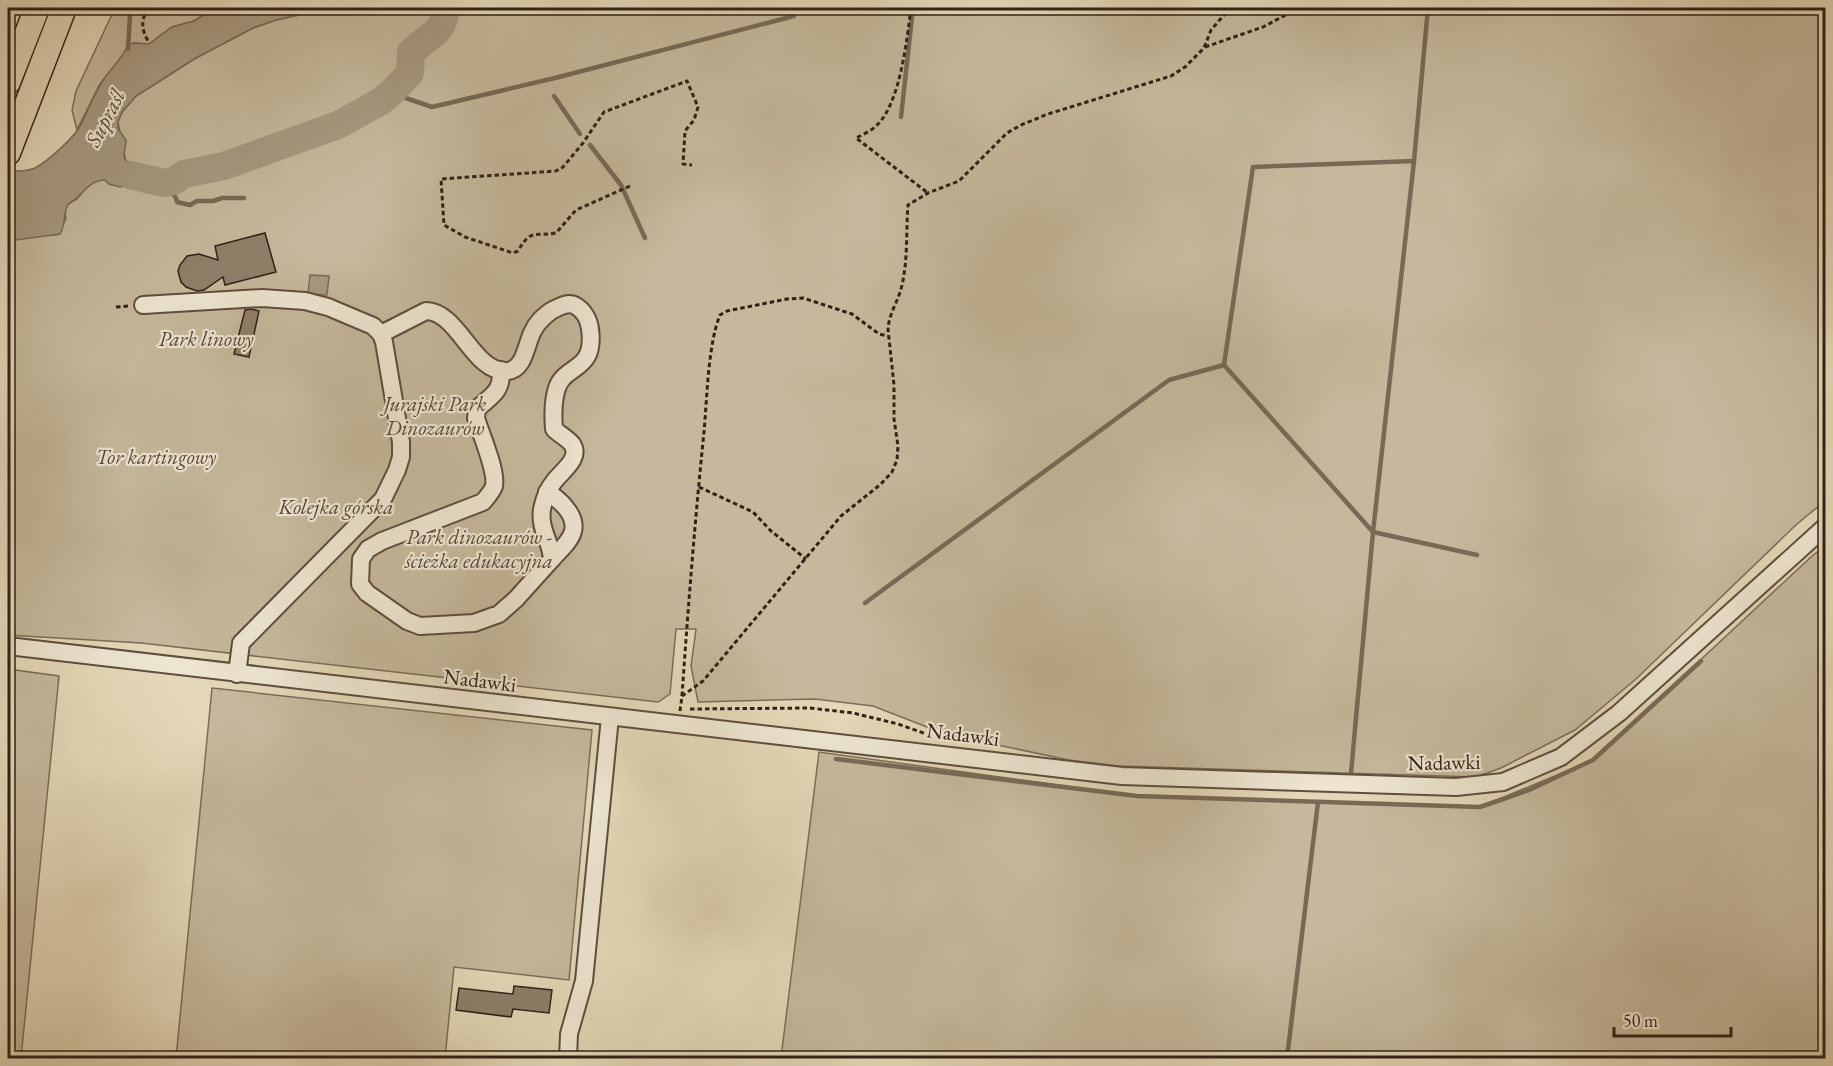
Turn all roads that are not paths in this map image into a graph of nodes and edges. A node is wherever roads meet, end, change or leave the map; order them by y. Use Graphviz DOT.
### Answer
graph roads {
  1 [pos="37,8"];
  2 [pos="64,8"];
  3 [pos="8,82"];
  4 [pos="8,153"];
  5 [pos="143,305"];
  6 [pos="381,334"];
  7 [pos="501,370"];
  8 [pos="547,492"];
  9 [pos="1826,526"];
  10 [pos="552,559"];
  11 [pos="8,646"];
  12 [pos="237,674"];
  13 [pos="610,717"];
  14 [pos="568,1059"];
  1 -- 3 [label="highway"];
  2 -- 4 [label="highway"];
  5 -- 6 [label="street"];
  6 -- 7 [label="street"];
  6 -- 12 [label="street"];
  7 -- 8 [label="street"];
  7 -- 10 [label="street"];
  8 -- 10 [label="street"];
  8 -- 10 [label="street"];
  9 -- 13 [label="street, Nadawki"];
  11 -- 12 [label="street, Nadawki"];
  12 -- 13 [label="street, Nadawki"];
  13 -- 14 [label="street"];
}
